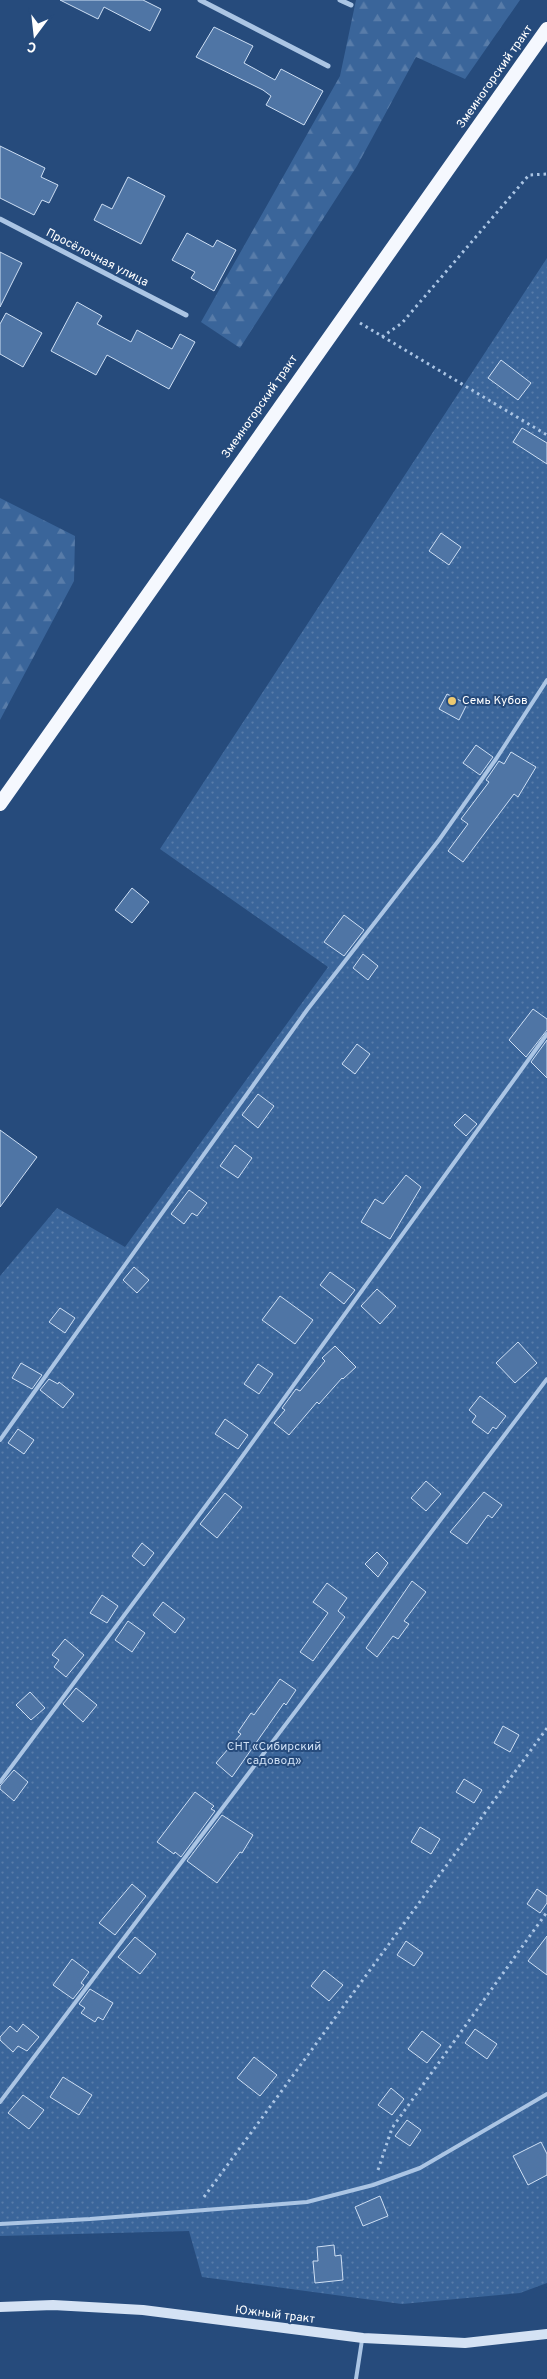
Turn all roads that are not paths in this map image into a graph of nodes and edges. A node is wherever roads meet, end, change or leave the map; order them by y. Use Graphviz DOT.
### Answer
graph roads {
  1 [pos="200,0"];
  2 [pos="340,0"];
  3 [pos="351,6"];
  4 [pos="547,29"];
  5 [pos="328,66"];
  6 [pos="0,219"];
  7 [pos="186,315"];
  8 [pos="547,680"];
  9 [pos="0,804"];
  10 [pos="547,1034"];
  11 [pos="547,1379"];
  12 [pos="0,1440"];
  13 [pos="0,1782"];
  14 [pos="547,2094"];
  15 [pos="0,2102"];
  16 [pos="0,2224"];
  17 [pos="0,2307"];
  18 [pos="547,2334"];
  19 [pos="363,2338"];
  20 [pos="356,2379"];
  1 -- 5 [label="street"];
  2 -- 3 [label="street"];
  4 -- 9 [label="highway, Змеиногорский тракт"];
  6 -- 7 [label="street, Просёлочная улица"];
  8 -- 12 [label="lane"];
  10 -- 13 [label="lane"];
  11 -- 15 [label="lane"];
  14 -- 16 [label="lane"];
  17 -- 19 [label="main road, Южный тракт"];
  18 -- 19 [label="main road, Южный тракт"];
  19 -- 20 [label="lane"];
}
